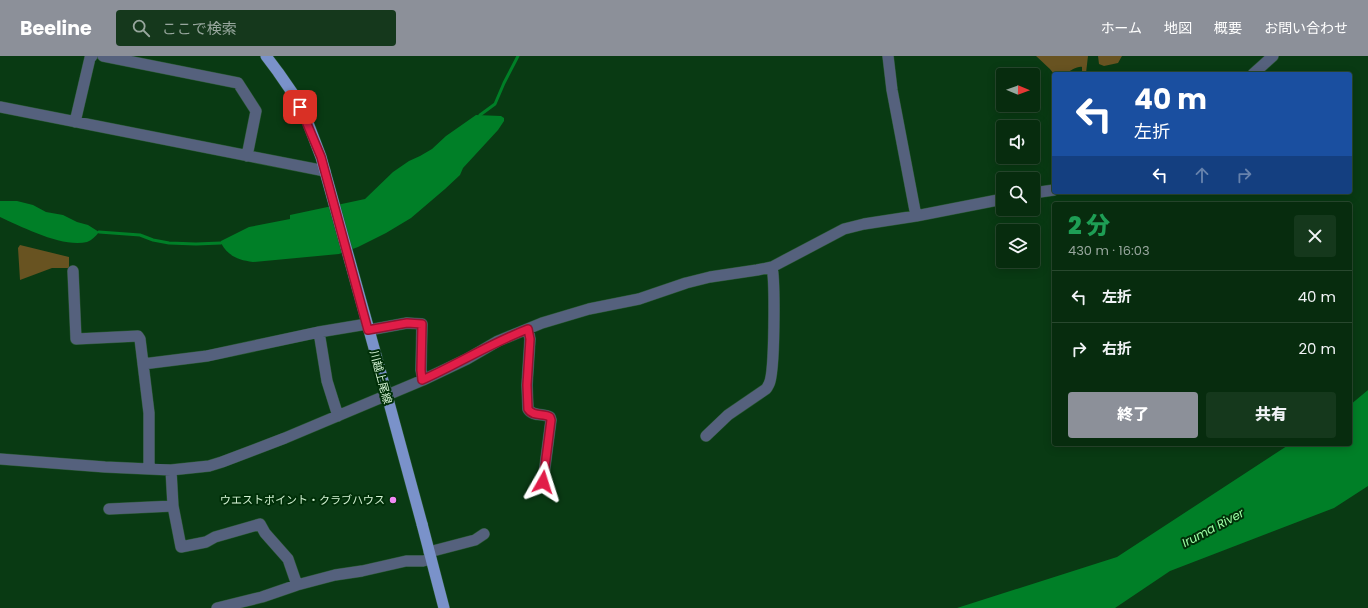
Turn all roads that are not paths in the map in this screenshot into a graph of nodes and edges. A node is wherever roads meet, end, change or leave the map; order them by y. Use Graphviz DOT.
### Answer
graph roads {
  1 [pos="92,56"];
  2 [pos="103,56"];
  3 [pos="266,56"];
  4 [pos="888,56"];
  5 [pos="1273,56"];
  6 [pos="1255,72"];
  7 [pos="0,107"];
  8 [pos="75,122"];
  9 [pos="247,156"];
  10 [pos="325,171"];
  11 [pos="1052,190"];
  12 [pos="1040,192"];
  13 [pos="996,200"];
  14 [pos="916,216"];
  15 [pos="772,266"];
  16 [pos="74,271"];
  17 [pos="368,327"];
  18 [pos="528,329"];
  19 [pos="319,332"];
  20 [pos="143,364"];
  21 [pos="422,380"];
  22 [pos="338,416"];
  23 [pos="706,436"];
  24 [pos="0,459"];
  25 [pos="149,469"];
  26 [pos="171,470"];
  27 [pos="543,482"];
  28 [pos="173,506"];
  29 [pos="109,509"];
  30 [pos="484,534"];
  31 [pos="431,560"];
  32 [pos="297,585"];
  33 [pos="217,608"];
  34 [pos="444,608"];
  1 -- 8 [label="street"];
  2 -- 9 [label="street"];
  3 -- 10 [label="main road, 川越上尾線"];
  4 -- 14 [label="street"];
  5 -- 6 [label="street"];
  7 -- 8 [label="street"];
  8 -- 9 [label="street"];
  9 -- 10 [label="street"];
  10 -- 17 [label="main road, 川越上尾線"];
  11 -- 12 [label="street"];
  13 -- 14 [label="street"];
  14 -- 15 [label="street"];
  15 -- 18 [label="street"];
  15 -- 23 [label="street"];
  16 -- 20 [label="street"];
  17 -- 19 [label="street"];
  17 -- 21 [label="street"];
  17 -- 31 [label="main road, 川越上尾線, bridge"];
  18 -- 21 [label="street"];
  18 -- 27 [label="street"];
  19 -- 20 [label="street"];
  19 -- 22 [label="street"];
  20 -- 25 [label="street"];
  21 -- 22 [label="street"];
  22 -- 26 [label="street"];
  24 -- 25 [label="street"];
  25 -- 26 [label="street"];
  26 -- 28 [label="street"];
  28 -- 29 [label="street"];
  28 -- 32 [label="street"];
  30 -- 31 [label="street"];
  31 -- 32 [label="street"];
  31 -- 34 [label="main road, 川越上尾線"];
  32 -- 33 [label="street"];
}
